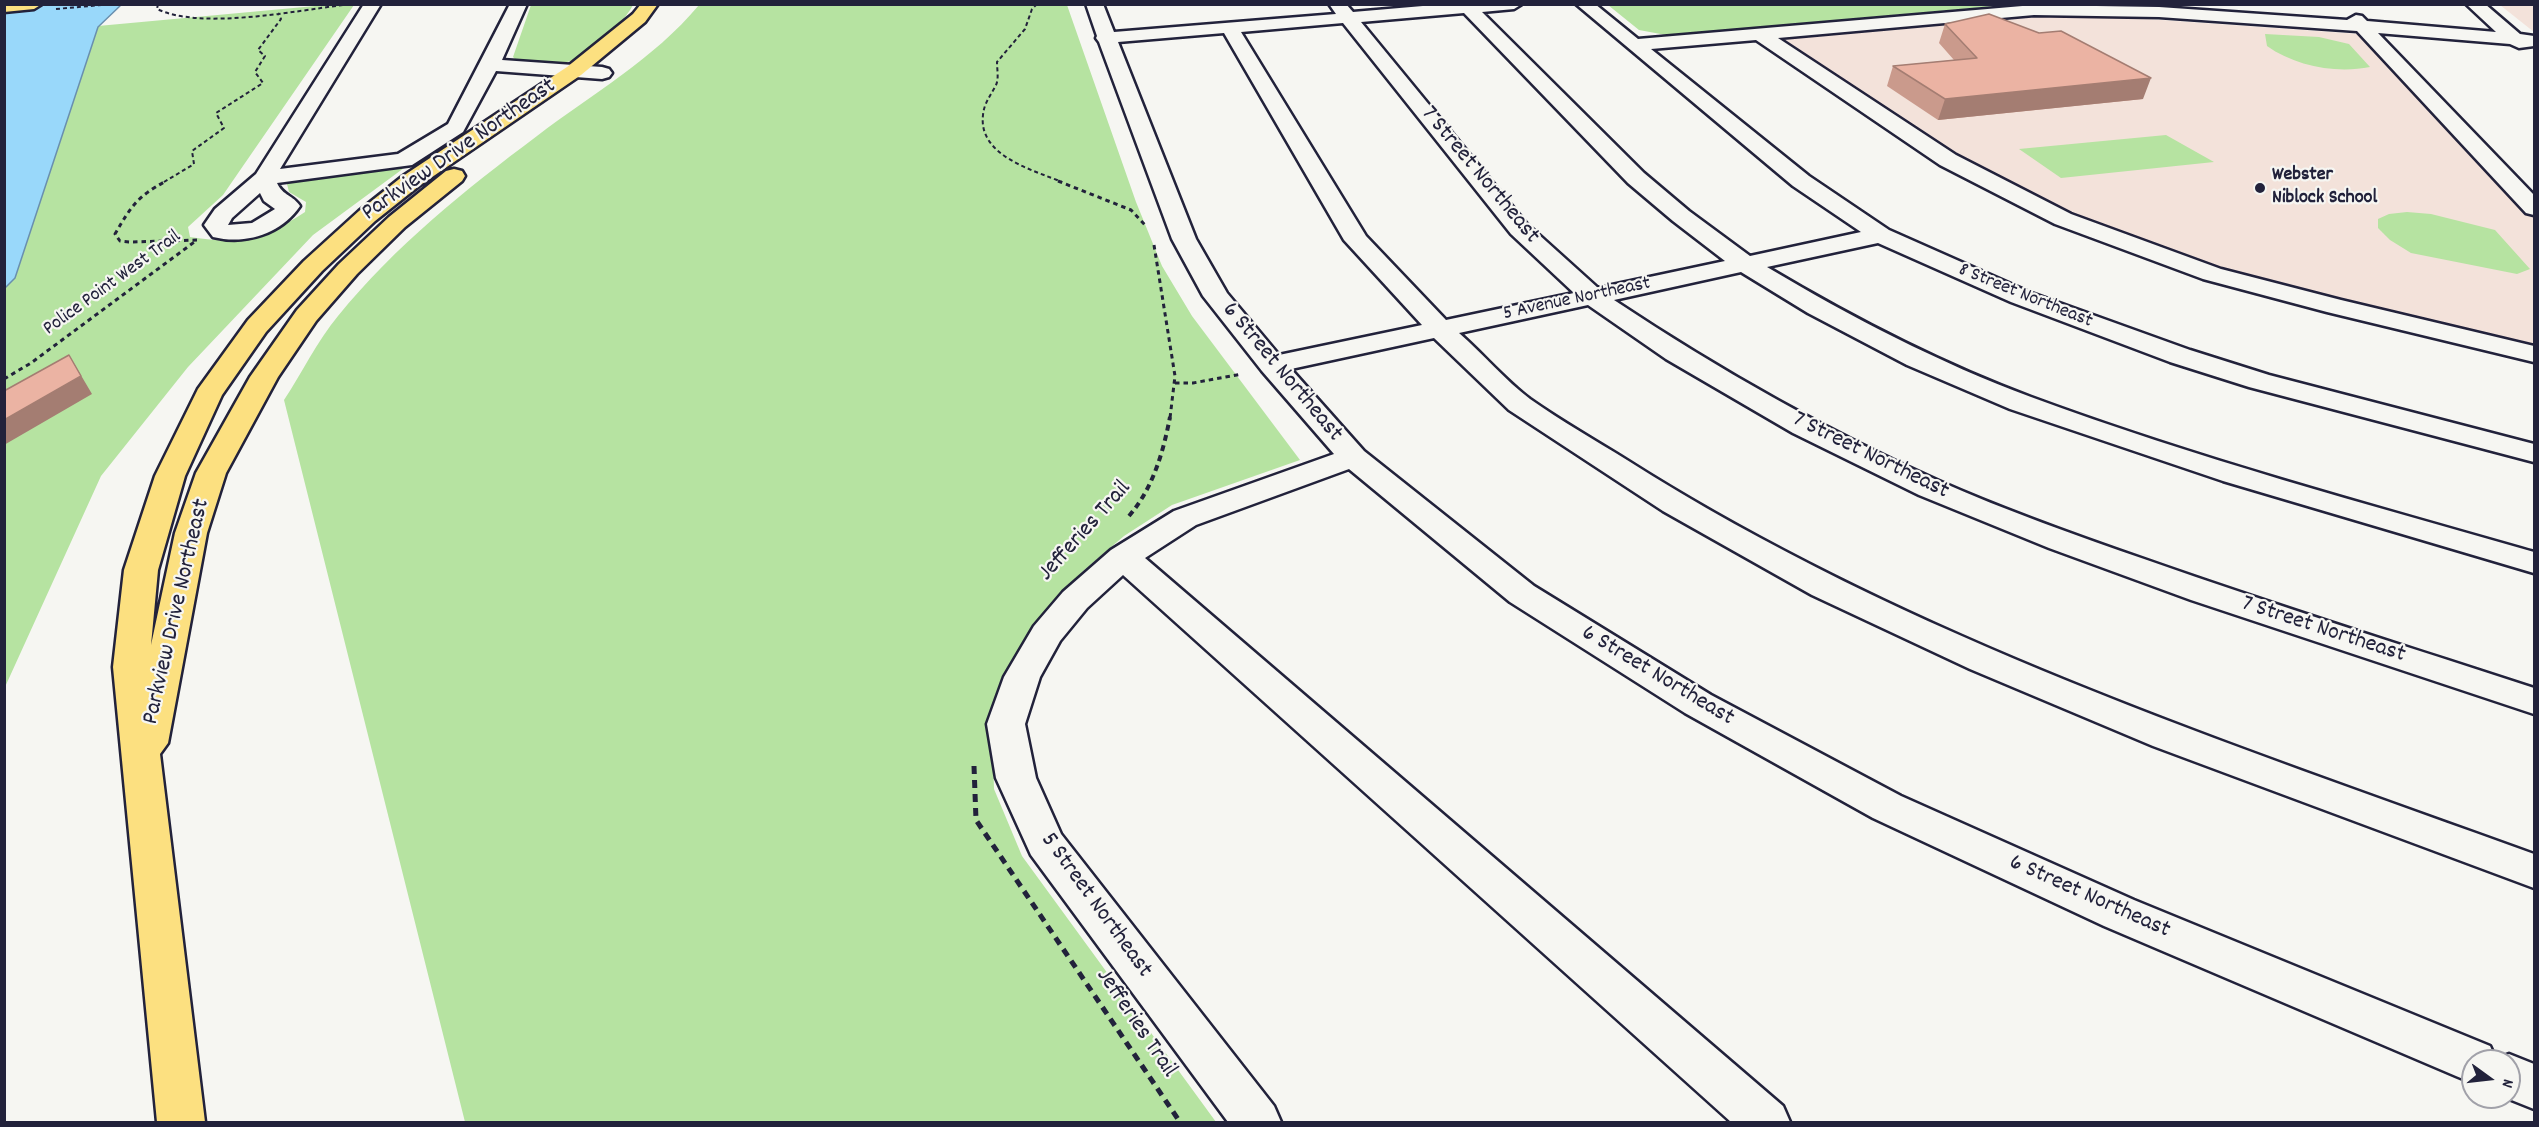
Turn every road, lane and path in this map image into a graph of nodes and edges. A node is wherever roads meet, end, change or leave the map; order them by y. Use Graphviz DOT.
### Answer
graph roads {
  1 [pos="34,4"];
  2 [pos="158,4"];
  3 [pos="344,4"];
  4 [pos="373,4"];
  5 [pos="519,4"];
  6 [pos="650,4"];
  7 [pos="673,4"];
  8 [pos="1037,4"];
  9 [pos="1094,4"];
  10 [pos="1514,4"];
  11 [pos="1584,4"];
  12 [pos="2341,4"];
  13 [pos="2474,4"];
  14 [pos="4,7"];
  15 [pos="2097,7"];
  16 [pos="1469,8"];
  17 [pos="2204,10"];
  18 [pos="1343,11"];
  19 [pos="278,14"];
  20 [pos="2363,27"];
  21 [pos="1230,28"];
  22 [pos="1761,34"];
  23 [pos="1105,38"];
  24 [pos="2515,39"];
  25 [pos="2535,41"];
  26 [pos="1634,45"];
  27 [pos="2535,56"];
  28 [pos="490,65"];
  29 [pos="574,71"];
  30 [pos="602,73"];
  31 [pos="2535,208"];
  32 [pos="1150,235"];
  33 [pos="1881,235"];
  34 [pos="1154,244"];
  35 [pos="1745,264"];
  36 [pos="1593,297"];
  37 [pos="1440,329"];
  38 [pos="2535,354"];
  39 [pos="1272,365"];
  40 [pos="4,379"];
  41 [pos="1175,383"];
  42 [pos="2535,453"];
  43 [pos="1353,457"];
  44 [pos="1122,540"];
  45 [pos="2535,563"];
  46 [pos="2535,701"];
  47 [pos="973,756"];
  48 [pos="143,771"];
  49 [pos="2535,871"];
  50 [pos="2461,1056"];
  51 [pos="2521,1081"];
  52 [pos="2535,1087"];
  53 [pos="181,1122"];
  54 [pos="1180,1122"];
  55 [pos="1257,1122"];
  56 [pos="1766,1122"];
  1 -- 14 [label="main road"];
  2 -- 19 [label="path"];
  3 -- 19 [label="path"];
  4 -- 28 [label="street"];
  5 -- 28 [label="street"];
  6 -- 29 [label="main road, Parkview Drive Northeast"];
  7 -- 30 [label="main road, Parkview Drive Northeast"];
  8 -- 32 [label="path"];
  9 -- 23 [label="street, 6 Street Northeast"];
  10 -- 16 [label="street"];
  11 -- 26 [label="street, 8 Street Northeast"];
  12 -- 20 [label="street"];
  13 -- 24 [label="street"];
  15 -- 17 [label="street"];
  15 -- 22 [label="street"];
  16 -- 18 [label="street"];
  16 -- 35 [label="street"];
  17 -- 20 [label="street"];
  18 -- 21 [label="street"];
  18 -- 36 [label="street, 7 Street Northeast"];
  19 -- 40 [label="path, Police Point West Trail"];
  20 -- 24 [label="street"];
  20 -- 31 [label="street"];
  21 -- 23 [label="street"];
  21 -- 37 [label="street"];
  22 -- 26 [label="street"];
  22 -- 38 [label="street"];
  23 -- 39 [label="street, 6 Street Northeast"];
  24 -- 25 [label="street"];
  24 -- 27 [label="street"];
  26 -- 33 [label="street, 8 Street Northeast"];
  28 -- 29 [label="street"];
  29 -- 30 [label="street"];
  29 -- 48 [label="main road, Parkview Drive Northeast"];
  30 -- 48 [label="main road, Parkview Drive Northeast"];
  33 -- 35 [label="street, 5 Avenue Northeast"];
  33 -- 42 [label="street, 8 Street Northeast"];
  34 -- 41 [label="path, Jefferies Trail"];
  35 -- 36 [label="street, 5 Avenue Northeast"];
  35 -- 45 [label="street"];
  36 -- 37 [label="street, 5 Avenue Northeast"];
  36 -- 46 [label="street, 7 Street Northeast"];
  37 -- 39 [label="street, 5 Avenue Northeast"];
  37 -- 49 [label="street"];
  39 -- 41 [label="path"];
  39 -- 43 [label="street, 6 Street Northeast"];
  41 -- 44 [label="path, Jefferies Trail"];
  43 -- 44 [label="street, 5 Street Northeast"];
  43 -- 50 [label="street, 6 Street Northeast"];
  44 -- 55 [label="street, 5 Street Northeast"];
  44 -- 56 [label="street"];
  47 -- 54 [label="path, Jefferies Trail"];
  48 -- 53 [label="main road, Parkview Drive Northeast"];
  51 -- 52 [label="street"];
}
